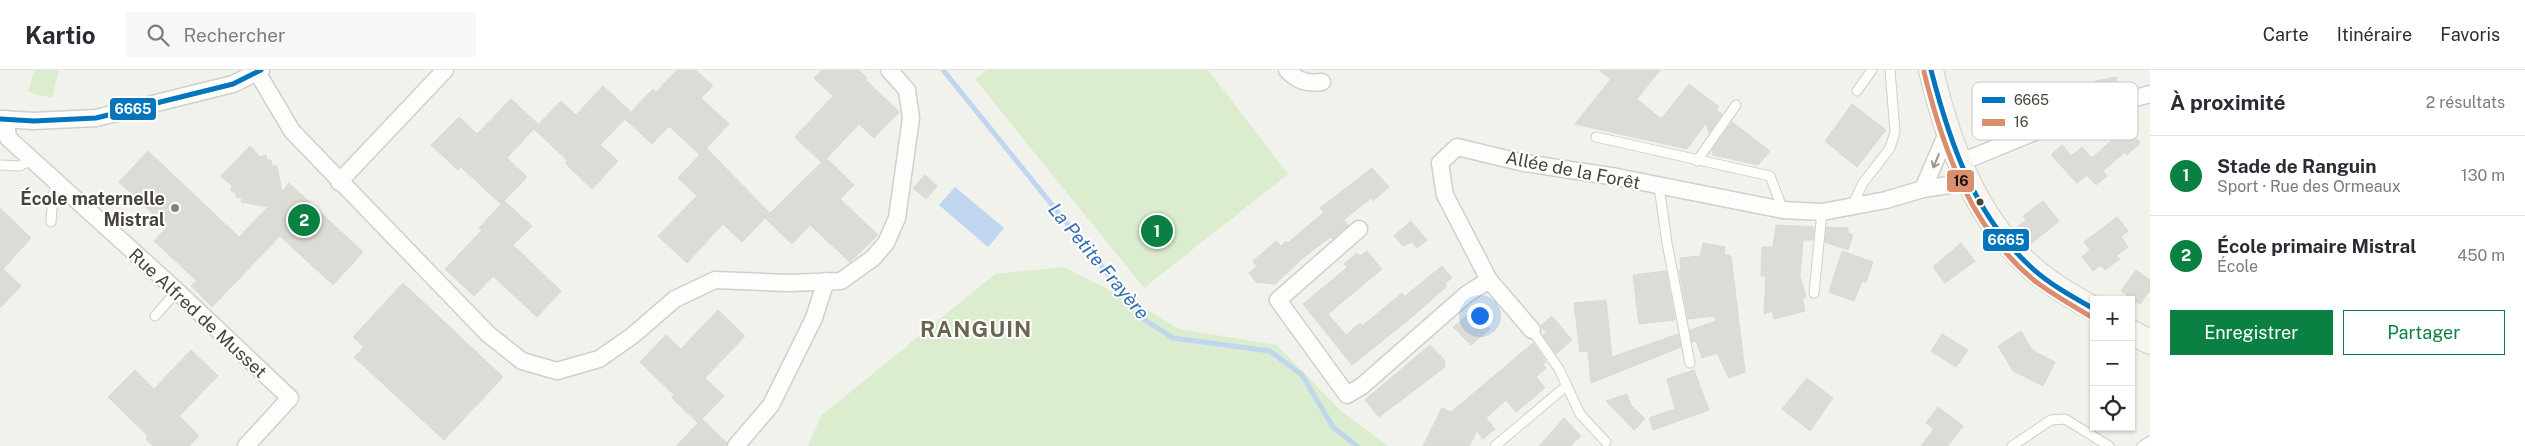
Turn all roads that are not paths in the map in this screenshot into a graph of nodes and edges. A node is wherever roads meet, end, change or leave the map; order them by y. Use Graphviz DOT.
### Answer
graph roads {
  1 [pos="445,70"];
  2 [pos="889,70"];
  3 [pos="1287,70"];
  4 [pos="1872,70"];
  5 [pos="1890,70"];
  6 [pos="1930,70"];
  7 [pos="259,71"];
  8 [pos="1322,82"];
  9 [pos="1857,91"];
  10 [pos="1736,106"];
  11 [pos="3,119"];
  12 [pos="1947,133"];
  13 [pos="1596,137"];
  14 [pos="2028,140"];
  15 [pos="32,159"];
  16 [pos="1697,161"];
  17 [pos="0,165"];
  18 [pos="1963,173"];
  19 [pos="339,182"];
  20 [pos="57,184"];
  21 [pos="1659,186"];
  22 [pos="1924,189"];
  23 [pos="1852,206"];
  24 [pos="1783,210"];
  25 [pos="1822,212"];
  26 [pos="52,222"];
  27 [pos="1359,229"];
  28 [pos="1489,280"];
  29 [pos="826,281"];
  30 [pos="177,291"];
  31 [pos="1814,293"];
  32 [pos="2090,306"];
  33 [pos="155,316"];
  34 [pos="1532,330"];
  35 [pos="2135,334"];
  36 [pos="2150,342"];
  37 [pos="1690,363"];
  38 [pos="1565,387"];
  39 [pos="2150,440"];
  40 [pos="1606,442"];
  41 [pos="246,446"];
  42 [pos="736,446"];
  43 [pos="1495,446"];
  44 [pos="2012,446"];
  45 [pos="2109,446"];
  46 [pos="2142,446"];
  1 -- 19 [label="street"];
  2 -- 29 [label="street"];
  3 -- 8 [label="street"];
  4 -- 9 [label="lane"];
  5 -- 23 [label="lane"];
  6 -- 12 [label="main road"];
  7 -- 11 [label="street"];
  7 -- 19 [label="street"];
  10 -- 16 [label="lane"];
  11 -- 15 [label="street, Rue Alfred de Musset"];
  12 -- 18 [label="main road"];
  12 -- 22 [label="street, one-way"];
  13 -- 16 [label="lane"];
  14 -- 18 [label="street, Allée de la Forêt"];
  15 -- 17 [label="lane"];
  15 -- 20 [label="street, Rue Alfred de Musset"];
  16 -- 24 [label="lane"];
  18 -- 22 [label="street, Allée de la Forêt"];
  18 -- 32 [label="main road"];
  19 -- 29 [label="street"];
  20 -- 26 [label="lane"];
  20 -- 30 [label="street, Rue Alfred de Musset"];
  21 -- 24 [label="street, Allée de la Forêt"];
  21 -- 28 [label="street, Allée de la Forêt"];
  21 -- 37 [label="lane"];
  22 -- 23 [label="street, Allée de la Forêt"];
  23 -- 25 [label="street, Allée de la Forêt"];
  24 -- 25 [label="street, Allée de la Forêt"];
  25 -- 31 [label="lane"];
  27 -- 28 [label="street"];
  28 -- 34 [label="street, Allée de la Forêt"];
  29 -- 42 [label="street"];
  30 -- 33 [label="lane"];
  30 -- 41 [label="street, Rue Alfred de Musset"];
  34 -- 38 [label="lane, Allée de la Forêt"];
  35 -- 36 [label="main road"];
  38 -- 40 [label="lane, Allée de la Forêt"];
  38 -- 43 [label="lane"];
  39 -- 46 [label="lane"];
  44 -- 45 [label="lane"];
}
